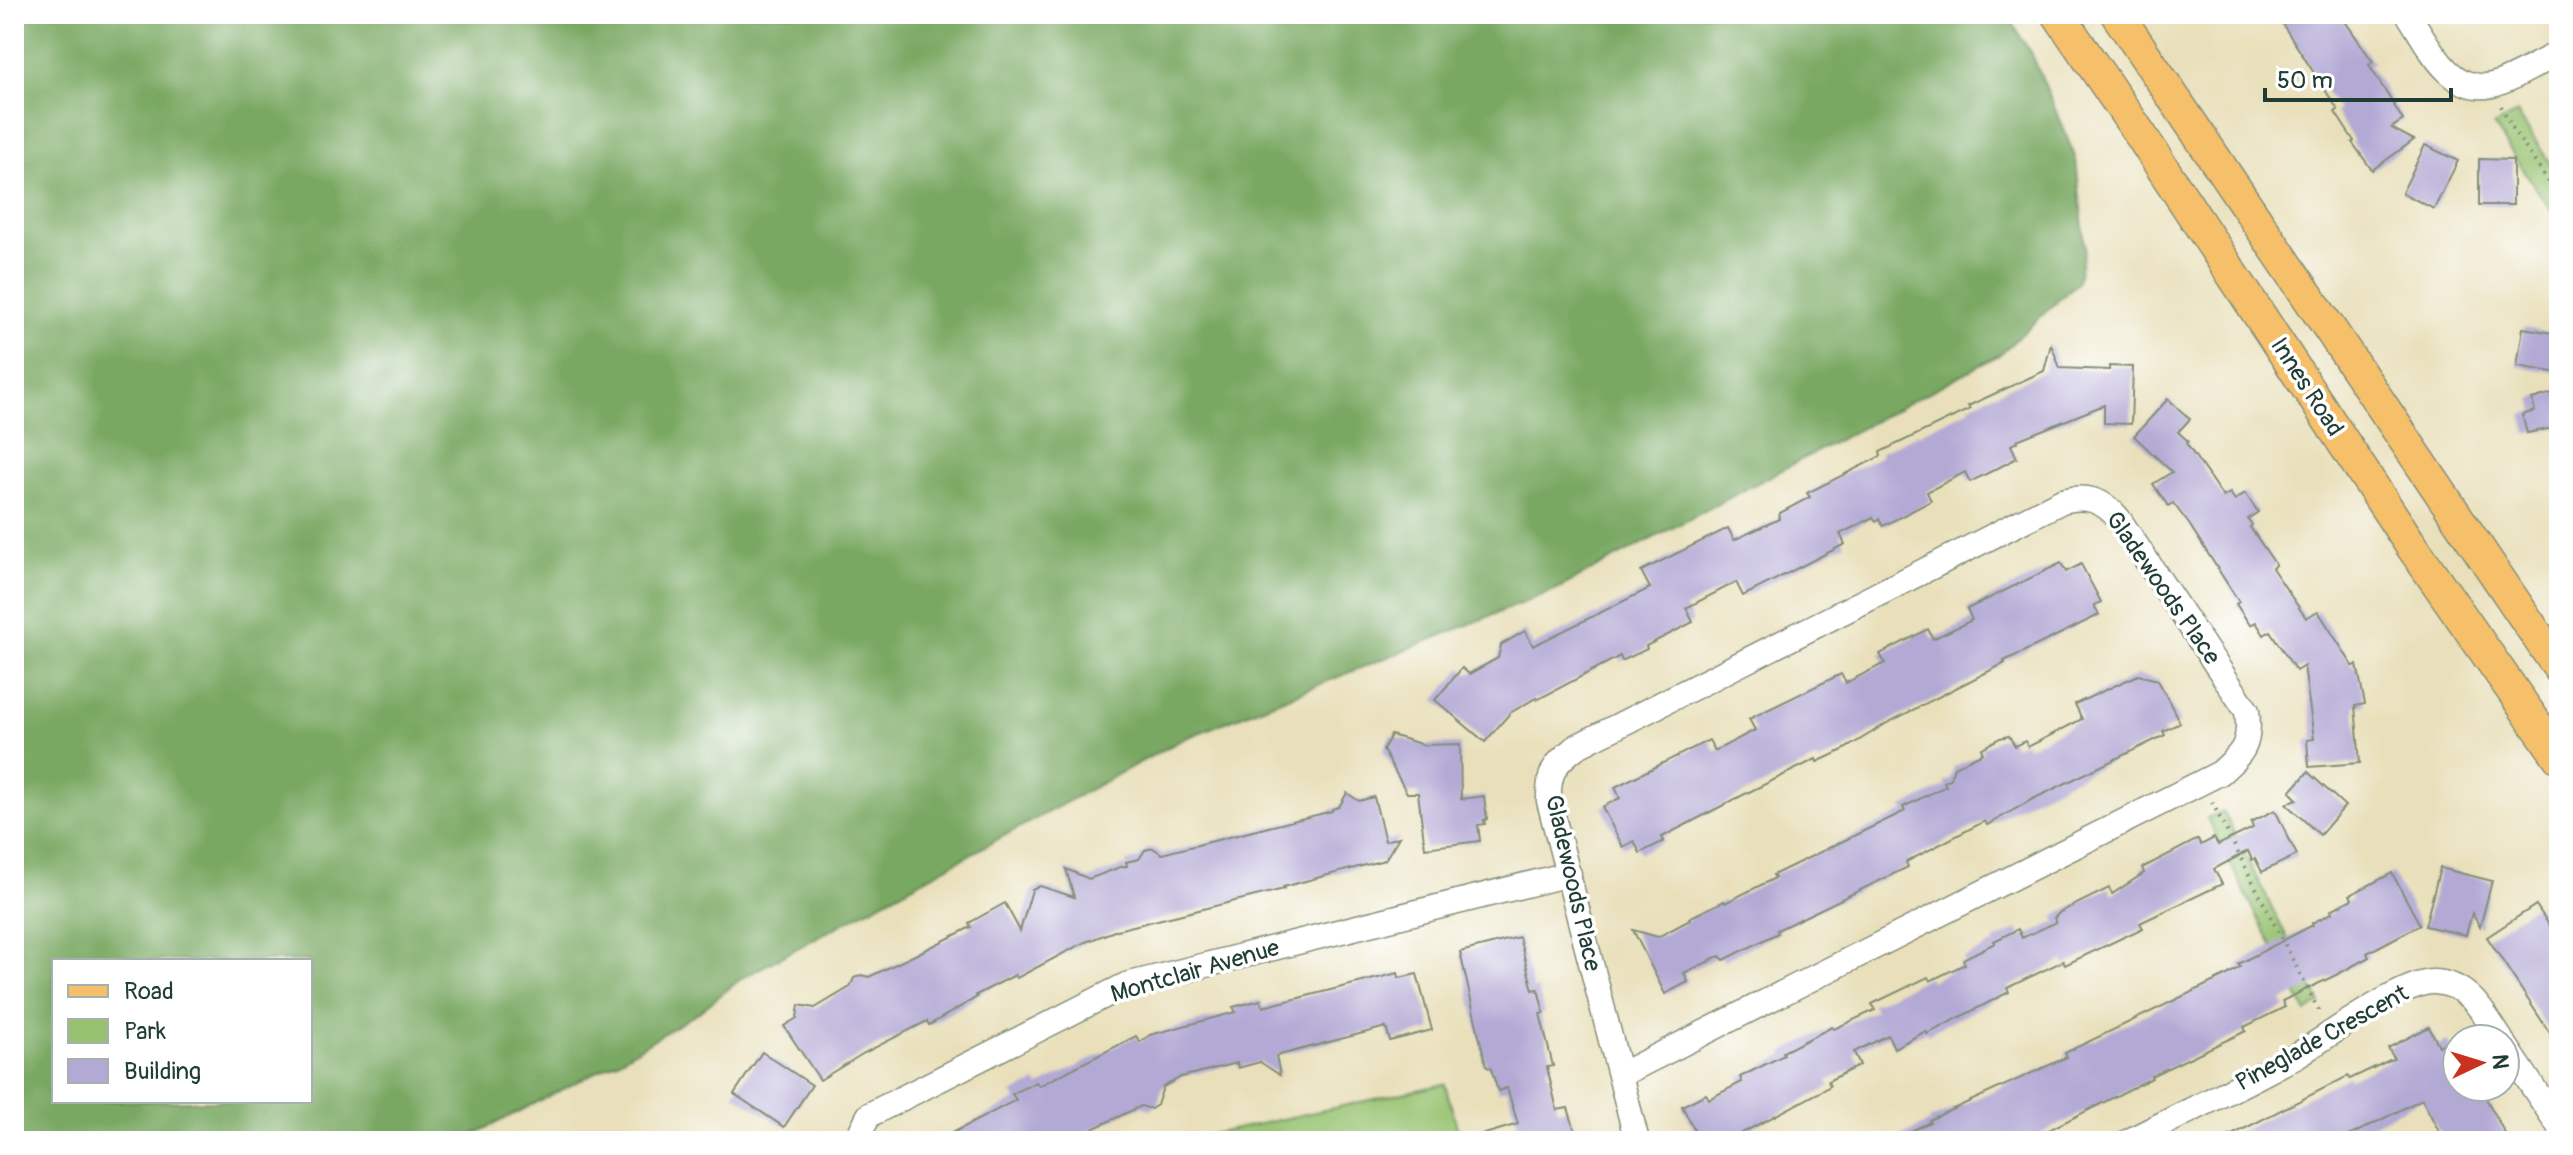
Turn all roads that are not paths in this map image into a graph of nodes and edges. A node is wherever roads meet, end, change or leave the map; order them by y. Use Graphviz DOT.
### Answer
graph roads {
  1 [pos="2058,14"];
  2 [pos="2117,14"];
  3 [pos="2408,14"];
  4 [pos="2559,53"];
  5 [pos="2559,668"];
  6 [pos="2559,757"];
  7 [pos="1569,874"];
  8 [pos="2490,1023"];
  9 [pos="2521,1069"];
  10 [pos="1620,1075"];
  11 [pos="2559,1126"];
  12 [pos="856,1141"];
  13 [pos="1637,1141"];
  14 [pos="2129,1141"];
  1 -- 6 [label="main road, Innes Road"];
  2 -- 5 [label="main road, Innes Road"];
  3 -- 4 [label="street"];
  7 -- 10 [label="street, Gladewoods Place"];
  7 -- 10 [label="street, Gladewoods Place"];
  7 -- 12 [label="street, Montclair Avenue"];
  8 -- 14 [label="street, Pineglade Crescent"];
  9 -- 11 [label="street"];
  10 -- 13 [label="street, Gladewoods Place"];
}
